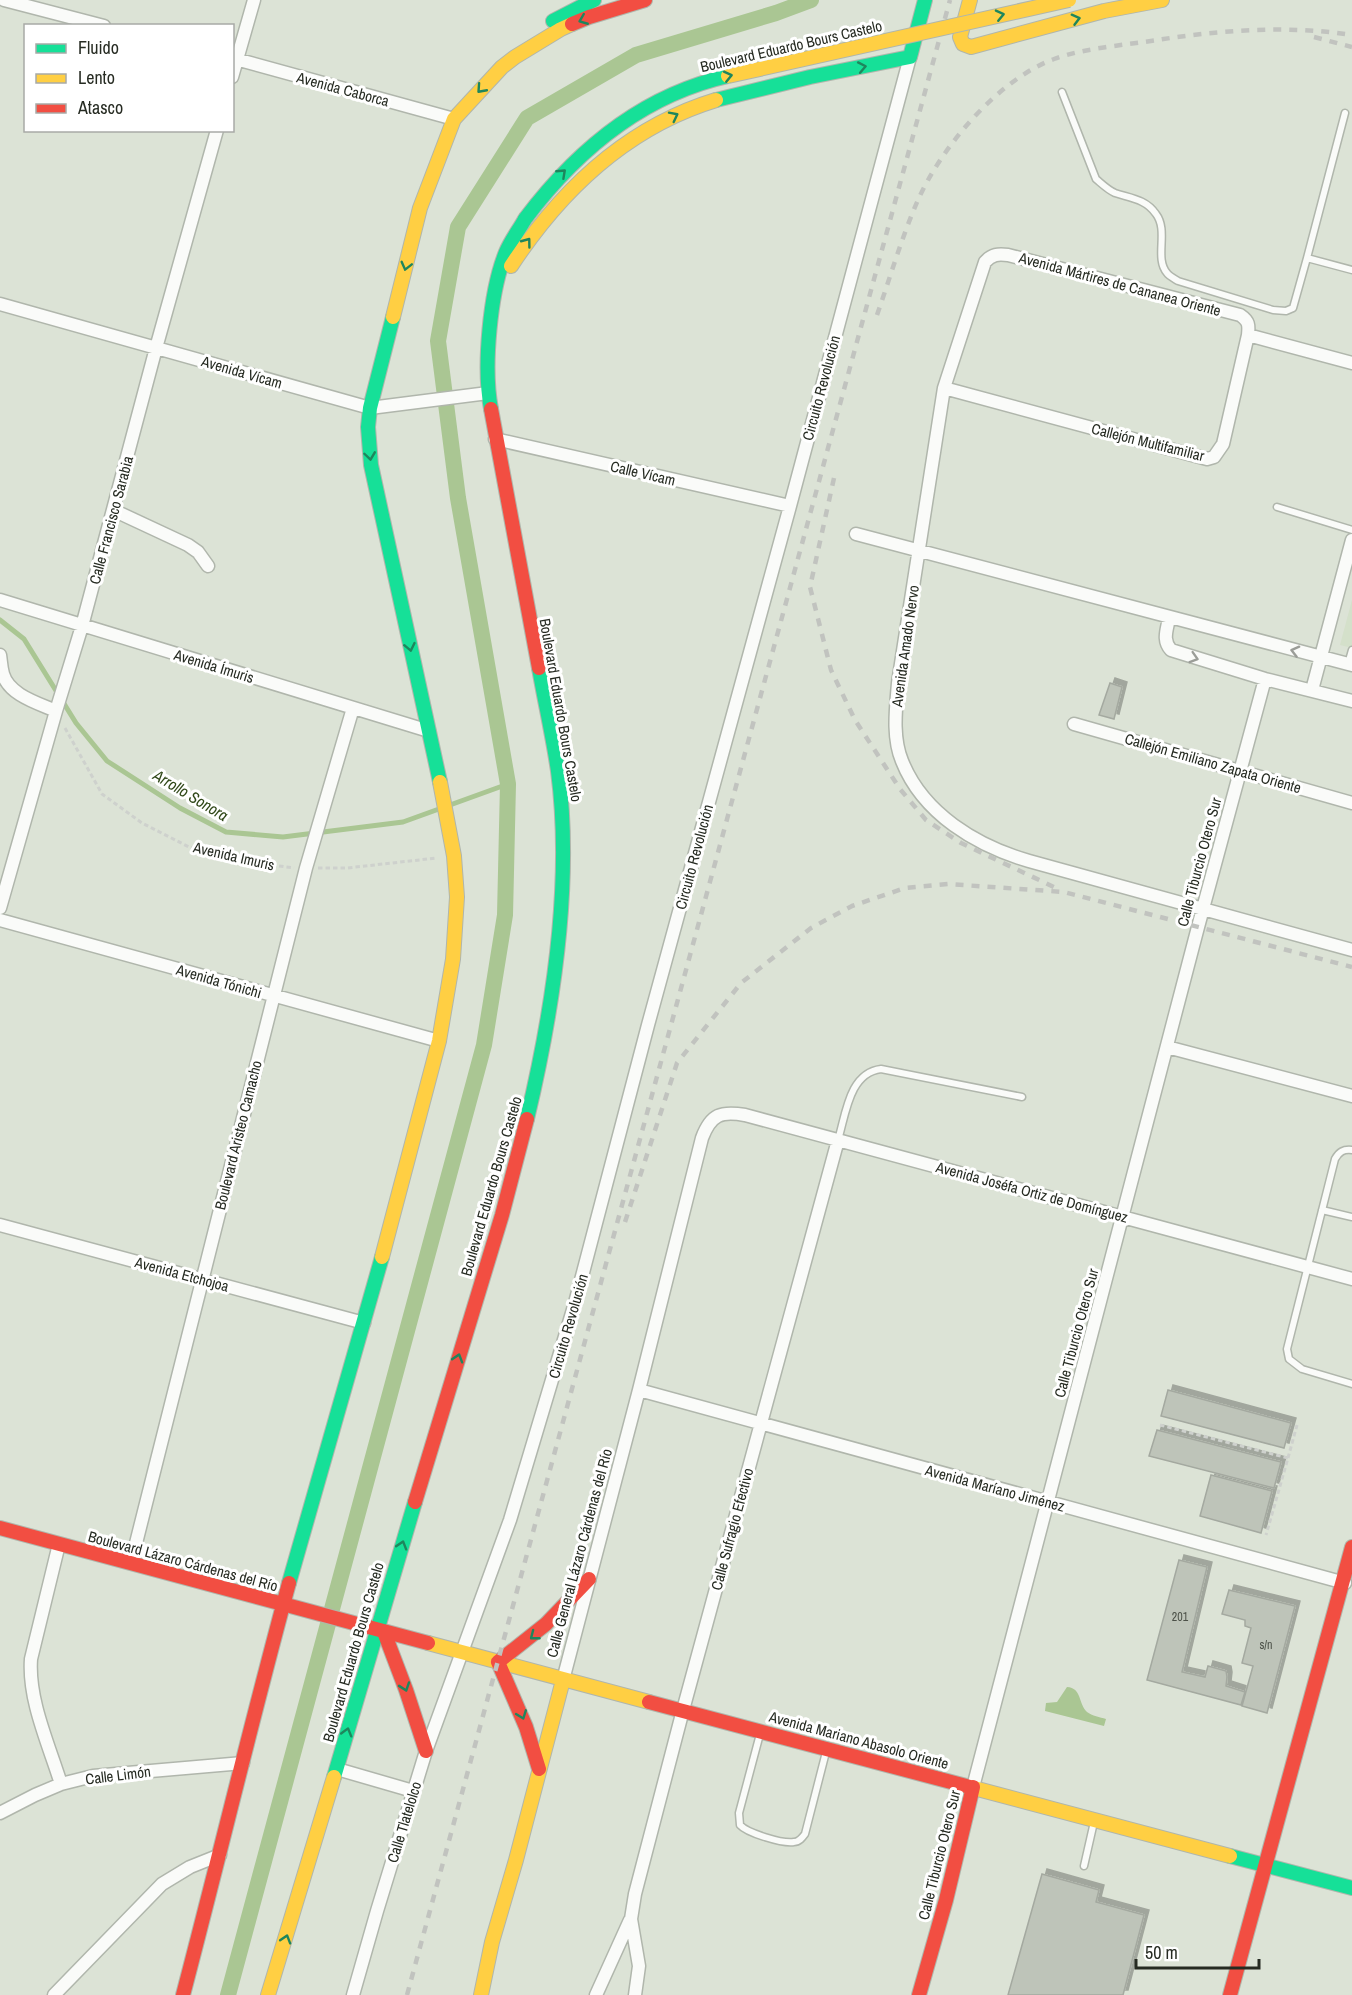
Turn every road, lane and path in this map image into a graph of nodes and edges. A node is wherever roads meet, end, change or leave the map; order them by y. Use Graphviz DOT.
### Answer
graph roads {
  1 [pos="4,0"];
  2 [pos="254,0"];
  3 [pos="594,0"];
  4 [pos="645,0"];
  5 [pos="925,0"];
  6 [pos="970,0"];
  7 [pos="1069,0"];
  8 [pos="1162,0"];
  9 [pos="96,24"];
  10 [pos="910,57"];
  11 [pos="235,59"];
  12 [pos="502,67"];
  13 [pos="1062,92"];
  14 [pos="1344,112"];
  15 [pos="454,119"];
  16 [pos="216,132"];
  17 [pos="990,256"];
  18 [pos="1307,258"];
  19 [pos="1352,270"];
  20 [pos="495,291"];
  21 [pos="0,304"];
  22 [pos="1247,320"];
  23 [pos="1248,335"];
  24 [pos="156,348"];
  25 [pos="1352,363"];
  26 [pos="944,388"];
  27 [pos="482,394"];
  28 [pos="374,407"];
  29 [pos="495,439"];
  30 [pos="790,506"];
  31 [pos="1277,507"];
  32 [pos="113,510"];
  33 [pos="1352,530"];
  34 [pos="856,534"];
  35 [pos="1352,540"];
  36 [pos="918,549"];
  37 [pos="207,566"];
  38 [pos="0,600"];
  39 [pos="1169,618"];
  40 [pos="82,626"];
  41 [pos="1352,650"];
  42 [pos="0,655"];
  43 [pos="1320,657"];
  44 [pos="1350,665"];
  45 [pos="1265,679"];
  46 [pos="1312,690"];
  47 [pos="1352,700"];
  48 [pos="353,708"];
  49 [pos="56,711"];
  50 [pos="1074,724"];
  51 [pos="429,731"];
  52 [pos="1240,771"];
  53 [pos="1352,803"];
  54 [pos="454,856"];
  55 [pos="306,868"];
  56 [pos="0,908"];
  57 [pos="1203,909"];
  58 [pos="0,920"];
  59 [pos="1352,950"];
  60 [pos="273,997"];
  61 [pos="439,1041"];
  62 [pos="1167,1047"];
  63 [pos="1352,1096"];
  64 [pos="1022,1097"];
  65 [pos="711,1120"];
  66 [pos="838,1140"];
  67 [pos="1352,1150"];
  68 [pos="1322,1210"];
  69 [pos="1123,1217"];
  70 [pos="1352,1217"];
  71 [pos="0,1225"];
  72 [pos="1307,1266"];
  73 [pos="202,1279"];
  74 [pos="1352,1279"];
  75 [pos="364,1323"];
  76 [pos="1352,1384"];
  77 [pos="639,1390"];
  78 [pos="761,1424"];
  79 [pos="1160,1425"];
  80 [pos="1297,1425"];
  81 [pos="1288,1458"];
  82 [pos="1048,1503"];
  83 [pos="0,1528"];
  84 [pos="1266,1535"];
  85 [pos="59,1544"];
  86 [pos="1352,1548"];
  87 [pos="131,1563"];
  88 [pos="589,1579"];
  89 [pos="1347,1584"];
  90 [pos="289,1607"];
  91 [pos="357,1624"];
  92 [pos="380,1631"];
  93 [pos="463,1653"];
  94 [pos="498,1662"];
  95 [pos="562,1680"];
  96 [pos="683,1710"];
  97 [pos="761,1731"];
  98 [pos="827,1749"];
  99 [pos="426,1751"];
  100 [pos="243,1763"];
  101 [pos="337,1769"];
  102 [pos="539,1770"];
  103 [pos="61,1784"];
  104 [pos="973,1787"];
  105 [pos="413,1791"];
  106 [pos="0,1813"];
  107 [pos="1095,1819"];
  108 [pos="220,1855"];
  109 [pos="1265,1864"];
  110 [pos="1084,1866"];
  111 [pos="1352,1888"];
  112 [pos="631,1919"];
  113 [pos="54,1995"];
  114 [pos="183,1995"];
  115 [pos="268,1995"];
  116 [pos="353,1995"];
  117 [pos="481,1995"];
  118 [pos="596,1995"];
  119 [pos="635,1995"];
  120 [pos="919,1995"];
  121 [pos="1230,1995"];
  1 -- 9 [label="street"];
  2 -- 11 [label="street"];
  3 -- 12 [label="main road"];
  4 -- 12 [label="main road, one-way"];
  5 -- 10 [label="main road"];
  6 -- 8 [label="main road, one-way"];
  20 -- 7 [label="main road, Boulevard Eduardo Bours Castelo, one-way, bridge"];
  20 -- 10 [label="main road, one-way"];
  10 -- 30 [label="street, Circuito Revolución"];
  11 -- 15 [label="street, Avenida Caborca"];
  12 -- 15 [label="main road, one-way"];
  13 -- 18 [label="lane"];
  14 -- 18 [label="lane"];
  15 -- 28 [label="main road, one-way"];
  16 -- 24 [label="street, Calle Francisco Sarabia"];
  17 -- 22 [label="street, Avenida Mártires de Cananea Oriente"];
  17 -- 26 [label="street, Avenida Amado Nervo"];
  18 -- 19 [label="lane"];
  20 -- 27 [label="main road, Boulevard Eduardo Bours Castelo"];
  21 -- 24 [label="street, Avenida Vícam"];
  22 -- 23 [label="street, Callejón Multifamiliar"];
  23 -- 25 [label="street"];
  23 -- 26 [label="street, Callejón Multifamiliar"];
  24 -- 28 [label="street, Avenida Vícam"];
  24 -- 32 [label="street, Calle Francisco Sarabia"];
  26 -- 36 [label="street, Avenida Amado Nervo"];
  27 -- 28 [label="street, Avenida Vícam"];
  27 -- 29 [label="main road, Boulevard Eduardo Bours Castelo"];
  28 -- 51 [label="main road, one-way"];
  29 -- 30 [label="street, Calle Vícam"];
  92 -- 29 [label="main road, Boulevard Eduardo Bours Castelo, one-way"];
  30 -- 93 [label="street, Circuito Revolución"];
  31 -- 33 [label="lane"];
  32 -- 37 [label="street"];
  32 -- 40 [label="street, Calle Francisco Sarabia"];
  34 -- 36 [label="street"];
  35 -- 43 [label="street"];
  36 -- 39 [label="street"];
  36 -- 57 [label="street, Avenida Amado Nervo"];
  38 -- 40 [label="street, Avenida Ímuris"];
  43 -- 39 [label="street, one-way"];
  39 -- 45 [label="street, one-way"];
  40 -- 48 [label="street, Avenida Ímuris"];
  40 -- 49 [label="street, Calle Francisco Sarabia"];
  41 -- 44 [label="lane"];
  42 -- 49 [label="street"];
  43 -- 44 [label="street"];
  43 -- 46 [label="street"];
  45 -- 46 [label="street"];
  45 -- 52 [label="street, Calle Tiburcio Otero Sur"];
  46 -- 47 [label="street"];
  48 -- 51 [label="street, Avenida Ímuris"];
  48 -- 55 [label="street, Boulevard Aristeo Camacho"];
  49 -- 55 [label="path, Avenida Imuris"];
  49 -- 56 [label="street, Calle Francisco Sarabia"];
  50 -- 52 [label="street, Callejón Emiliano Zapata Oriente"];
  51 -- 54 [label="main road"];
  52 -- 53 [label="street, Callejón Emiliano Zapata Oriente"];
  52 -- 57 [label="street, Calle Tiburcio Otero Sur"];
  54 -- 55 [label="path, Avenida Imuris"];
  54 -- 61 [label="main road"];
  55 -- 60 [label="street, Boulevard Aristeo Camacho"];
  57 -- 59 [label="street, Avenida Amado Nervo"];
  57 -- 62 [label="street, Calle Tiburcio Otero Sur"];
  58 -- 60 [label="street, Avenida Tónichi"];
  60 -- 61 [label="street, Avenida Tónichi"];
  60 -- 73 [label="street, Boulevard Aristeo Camacho"];
  61 -- 75 [label="main road"];
  62 -- 63 [label="street"];
  62 -- 69 [label="street, Calle Tiburcio Otero Sur"];
  64 -- 66 [label="lane"];
  65 -- 66 [label="street, Avenida Joséfa Ortiz de Domínguez"];
  65 -- 77 [label="street, Calle General Lázaro Cárdenas del Río"];
  66 -- 69 [label="street, Avenida Joséfa Ortiz de Domínguez"];
  66 -- 78 [label="street, Calle Sufragio Efectivo"];
  67 -- 68 [label="lane"];
  68 -- 70 [label="lane"];
  68 -- 72 [label="lane"];
  69 -- 72 [label="street, Avenida Joséfa Ortiz de Domínguez"];
  69 -- 82 [label="street, Calle Tiburcio Otero Sur"];
  71 -- 73 [label="street, Avenida Etchojoa"];
  72 -- 74 [label="street, Avenida Joséfa Ortiz de Domínguez"];
  72 -- 76 [label="lane"];
  73 -- 75 [label="street, Avenida Etchojoa"];
  73 -- 87 [label="street, Boulevard Aristeo Camacho"];
  75 -- 90 [label="main road"];
  77 -- 78 [label="street, Avenida Maríano Jiménez"];
  77 -- 88 [label="street, Calle General Lázaro Cárdenas del Río"];
  78 -- 82 [label="street, Avenida Maríano Jiménez"];
  78 -- 96 [label="street, Calle Sufragio Efectivo"];
  79 -- 81 [label="path"];
  80 -- 81 [label="path"];
  81 -- 84 [label="path"];
  82 -- 89 [label="street, Avenida Maríano Jiménez"];
  82 -- 104 [label="street, Calle Tiburcio Otero Sur"];
  83 -- 85 [label="main road, Boulevard Lázaro Cárdenas del Río"];
  85 -- 87 [label="main road, Boulevard Lázaro Cárdenas del Río"];
  85 -- 103 [label="street"];
  86 -- 89 [label="main road"];
  87 -- 90 [label="main road, Boulevard Lázaro Cárdenas del Río"];
  88 -- 94 [label="main road, one-way"];
  88 -- 95 [label="street, Calle General Lázaro Cárdenas del Río"];
  89 -- 109 [label="main road"];
  90 -- 91 [label="main road, Boulevard Lázaro Cárdenas del Río"];
  90 -- 100 [label="main road"];
  91 -- 92 [label="main road, Avenida Mariano Abasolo Oriente"];
  92 -- 93 [label="main road, Avenida Mariano Abasolo Oriente"];
  92 -- 99 [label="main road, one-way"];
  101 -- 92 [label="main road, Boulevard Eduardo Bours Castelo, one-way"];
  93 -- 94 [label="main road, Avenida Mariano Abasolo Oriente"];
  93 -- 99 [label="street, Calle Tlatelolco"];
  94 -- 95 [label="main road, Avenida Mariano Abasolo Oriente"];
  94 -- 102 [label="main road, one-way"];
  95 -- 96 [label="main road, Avenida Mariano Abasolo Oriente"];
  95 -- 102 [label="main road, Calle General Lázaro Cárdenas del Río"];
  96 -- 97 [label="main road, Avenida Mariano Abasolo Oriente"];
  96 -- 112 [label="street, Calle Sufragio Efectivo"];
  97 -- 98 [label="main road, Avenida Mariano Abasolo Oriente"];
  97 -- 98 [label="lane"];
  98 -- 104 [label="main road, Avenida Mariano Abasolo Oriente"];
  99 -- 105 [label="street, Calle Tlatelolco"];
  100 -- 103 [label="street, Calle Limón"];
  100 -- 108 [label="main road"];
  101 -- 105 [label="street"];
  115 -- 101 [label="main road, Boulevard Eduardo Bours Castelo, one-way"];
  102 -- 117 [label="main road, Calle General Lázaro Cárdenas del Río"];
  103 -- 106 [label="street, Calle Limón"];
  104 -- 107 [label="main road, Avenida Mariano Abasolo Oriente"];
  104 -- 120 [label="main road, Calle Tiburcio Otero Sur"];
  105 -- 116 [label="street, Calle Tlatelolco"];
  107 -- 109 [label="main road, Avenida Mariano Abasolo Oriente"];
  107 -- 110 [label="lane"];
  108 -- 113 [label="street"];
  108 -- 114 [label="main road"];
  109 -- 111 [label="main road, Avenida Mariano Abasolo Oriente"];
  109 -- 121 [label="main road"];
  112 -- 118 [label="street, Calle Sufragio Efectivo"];
  112 -- 119 [label="street, Calle Sufragio Efectivo"];
}
